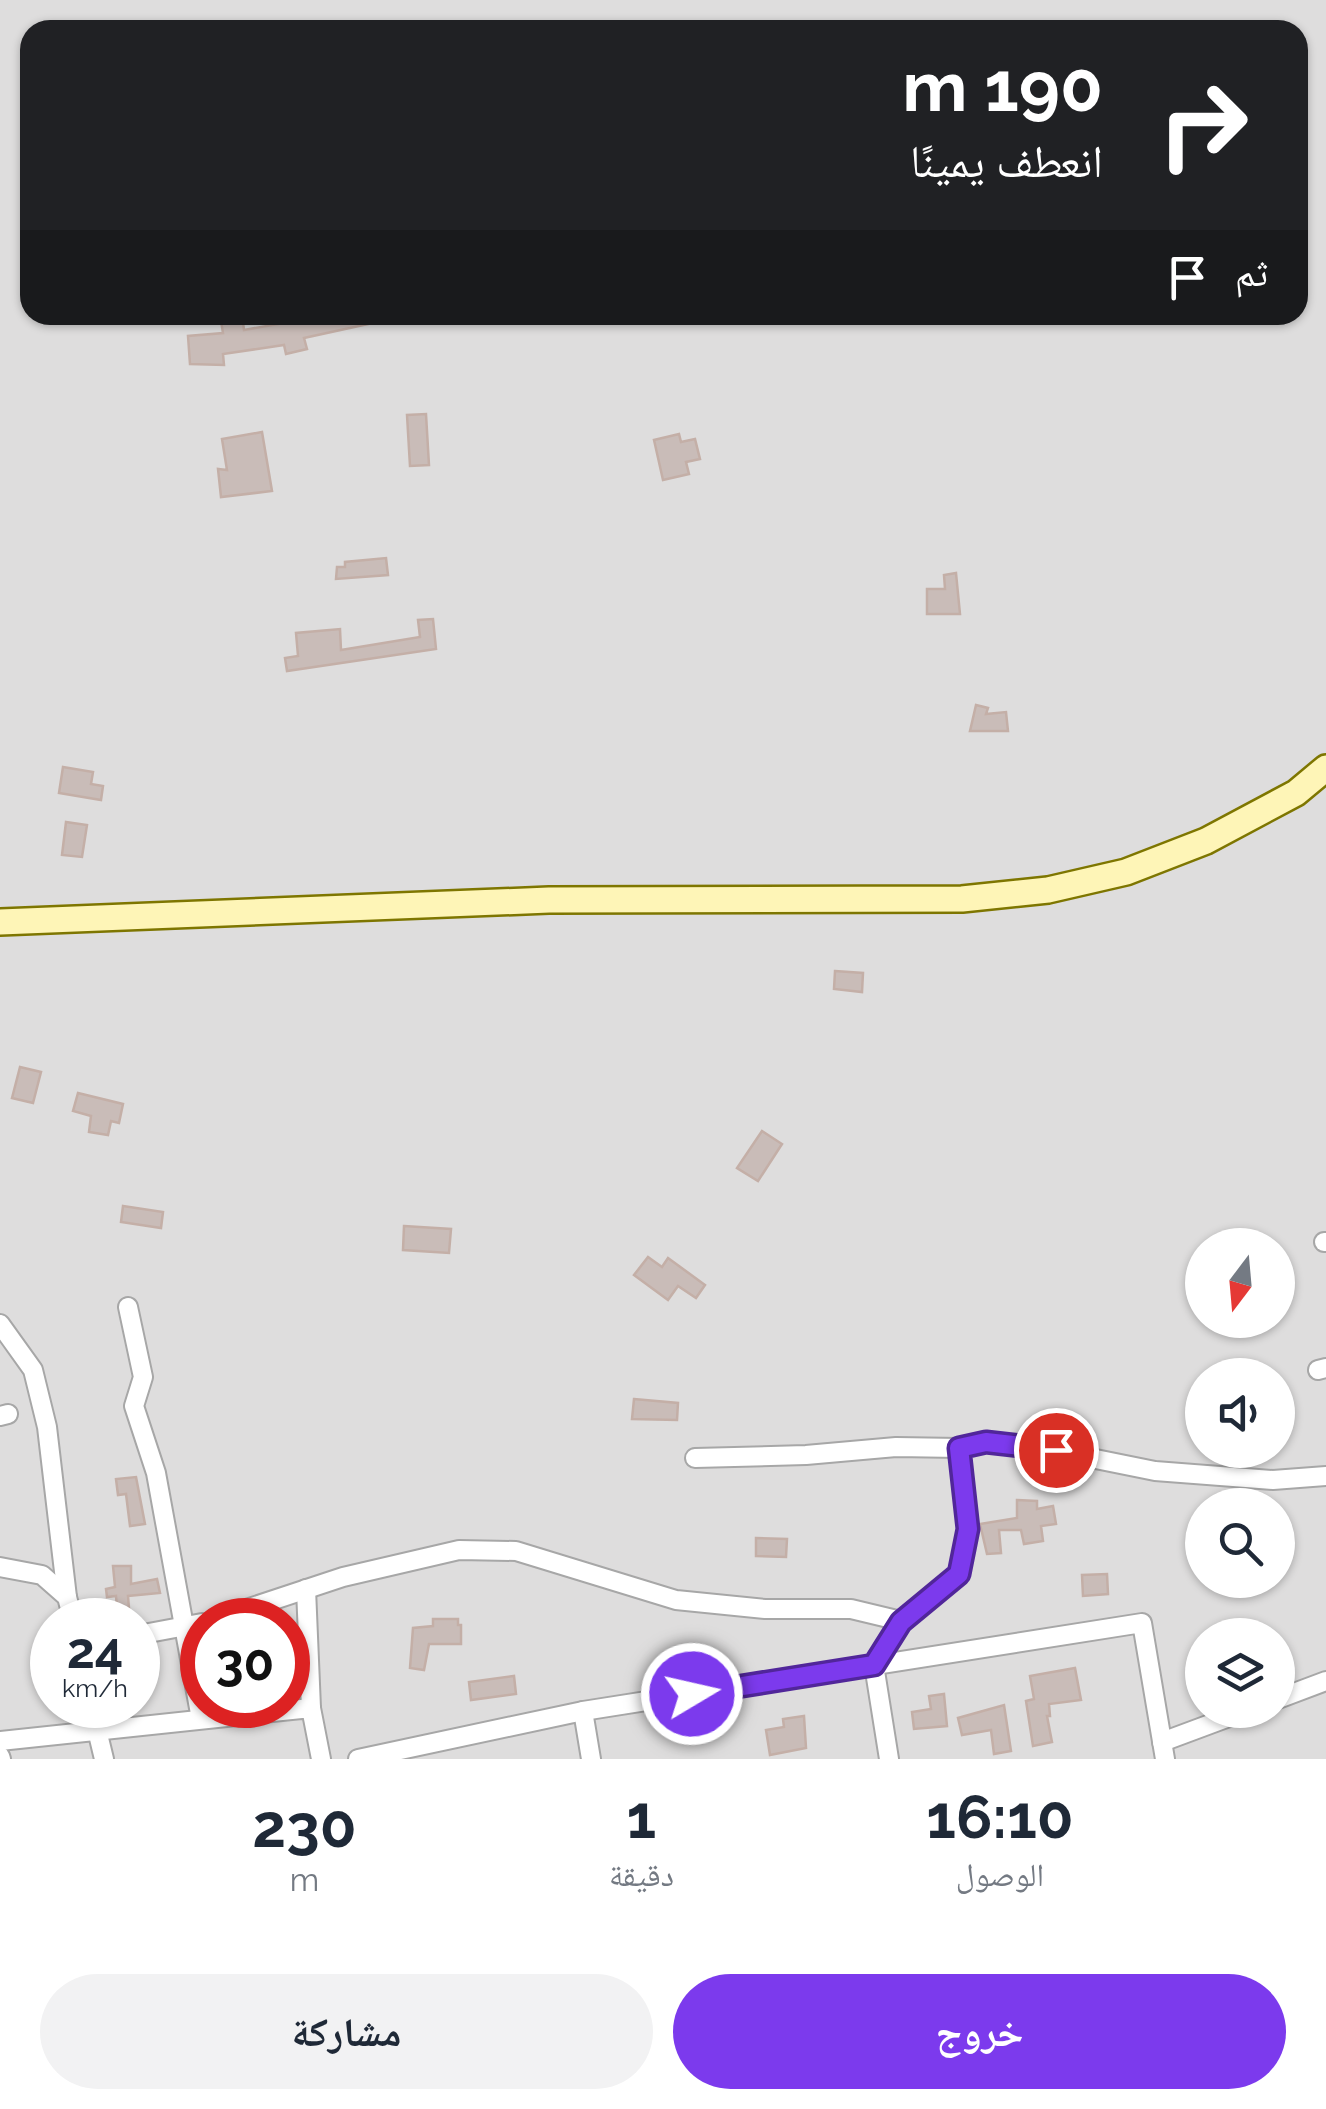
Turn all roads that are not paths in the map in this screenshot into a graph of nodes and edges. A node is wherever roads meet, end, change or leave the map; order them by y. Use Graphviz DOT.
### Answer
graph roads {
  1 [pos="1326,768"];
  2 [pos="0,922"];
  3 [pos="128,1307"];
  4 [pos="0,1324"];
  5 [pos="959,1448"];
  6 [pos="696,1458"];
  7 [pos="1326,1476"];
  8 [pos="0,1567"];
  9 [pos="306,1588"];
  10 [pos="68,1597"];
  11 [pos="186,1598"];
  12 [pos="282,1598"];
  13 [pos="901,1622"];
  14 [pos="874,1665"];
  15 [pos="1326,1681"];
  16 [pos="1295,1693"];
  17 [pos="311,1708"];
  18 [pos="583,1711"];
  19 [pos="180,1722"];
  20 [pos="96,1728"];
  21 [pos="1210,1728"];
  22 [pos="97,1731"];
  23 [pos="0,1741"];
  24 [pos="1163,1750"];
  25 [pos="104,1759"];
  26 [pos="321,1759"];
  27 [pos="358,1759"];
  28 [pos="591,1759"];
  29 [pos="889,1759"];
  1 -- 2 [label="main road"];
  3 -- 11 [label="street"];
  4 -- 10 [label="street"];
  5 -- 6 [label="street"];
  5 -- 7 [label="street"];
  5 -- 13 [label="street"];
  8 -- 10 [label="street"];
  9 -- 12 [label="street"];
  9 -- 13 [label="street"];
  9 -- 17 [label="street"];
  13 -- 14 [label="street"];
  14 -- 18 [label="street"];
  14 -- 24 [label="street"];
  14 -- 29 [label="street"];
  15 -- 16 [label="street"];
  17 -- 26 [label="street"];
  18 -- 27 [label="street"];
  18 -- 28 [label="street"];
  19 -- 22 [label="street"];
  20 -- 22 [label="street"];
  21 -- 24 [label="street"];
  22 -- 23 [label="street"];
  22 -- 25 [label="street"];
}
